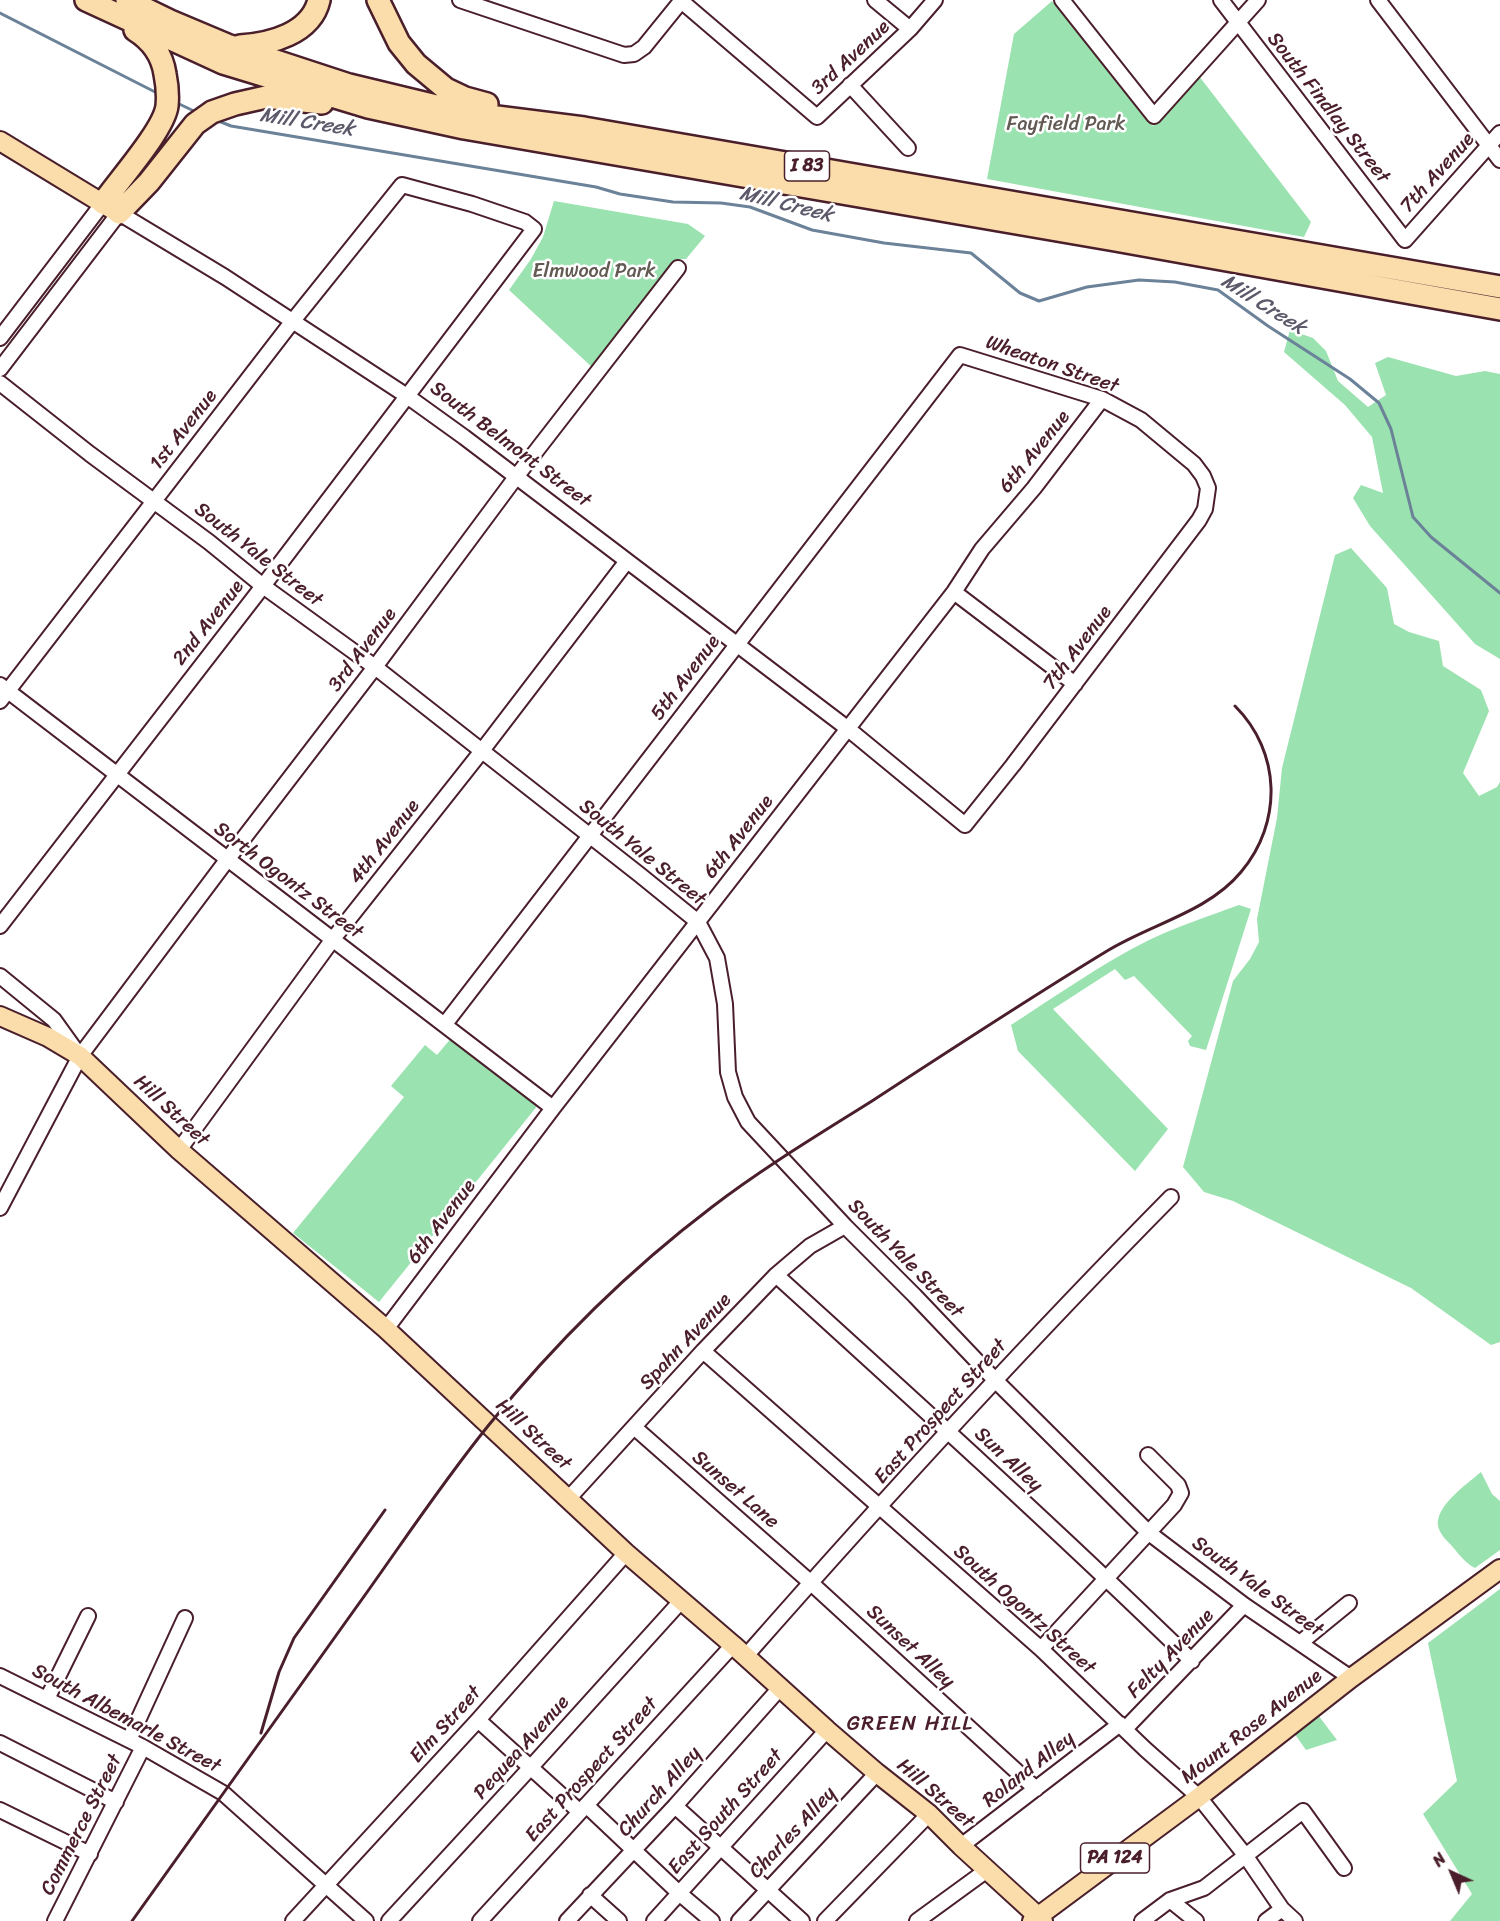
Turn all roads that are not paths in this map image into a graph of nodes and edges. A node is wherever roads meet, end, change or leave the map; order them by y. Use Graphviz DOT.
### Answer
graph roads {
  1 [pos="127,0"];
  2 [pos="319,0"];
  3 [pos="378,0"];
  4 [pos="460,0"];
  5 [pos="681,0"];
  6 [pos="875,0"];
  7 [pos="935,0"];
  8 [pos="1062,0"];
  9 [pos="1221,0"];
  10 [pos="1258,0"];
  11 [pos="1378,0"];
  12 [pos="87,1"];
  13 [pos="1238,22"];
  14 [pos="910,29"];
  15 [pos="232,47"];
  16 [pos="850,85"];
  17 [pos="391,112"];
  18 [pos="584,128"];
  19 [pos="1500,133"];
  20 [pos="0,141"];
  21 [pos="1489,146"];
  22 [pos="908,148"];
  23 [pos="1500,160"];
  24 [pos="111,208"];
  25 [pos="534,229"];
  26 [pos="1405,240"];
  27 [pos="678,268"];
  28 [pos="1500,287"];
  29 [pos="1500,309"];
  30 [pos="292,322"];
  31 [pos="0,338"];
  32 [pos="960,355"];
  33 [pos="0,369"];
  34 [pos="0,382"];
  35 [pos="407,396"];
  36 [pos="1102,399"];
  37 [pos="516,477"];
  38 [pos="1209,488"];
  39 [pos="155,500"];
  40 [pos="627,561"];
  41 [pos="263,585"];
  42 [pos="954,592"];
  43 [pos="737,644"];
  44 [pos="375,667"];
  45 [pos="1075,684"];
  46 [pos="3,693"];
  47 [pos="847,728"];
  48 [pos="481,752"];
  49 [pos="117,773"];
  50 [pos="965,825"];
  51 [pos="591,836"];
  52 [pos="226,860"];
  53 [pos="698,922"];
  54 [pos="0,926"];
  55 [pos="333,939"];
  56 [pos="0,976"];
  57 [pos="0,1017"];
  58 [pos="445,1024"];
  59 [pos="80,1056"];
  60 [pos="553,1108"];
  61 [pos="179,1150"];
  62 [pos="1171,1197"];
  63 [pos="0,1208"];
  64 [pos="845,1226"];
  65 [pos="776,1275"];
  66 [pos="386,1329"];
  67 [pos="703,1351"];
  68 [pos="995,1380"];
  69 [pos="634,1427"];
  70 [pos="948,1431"];
  71 [pos="1148,1455"];
  72 [pos="569,1498"];
  73 [pos="880,1508"];
  74 [pos="1149,1533"];
  75 [pos="626,1553"];
  76 [pos="1500,1569"];
  77 [pos="1106,1578"];
  78 [pos="810,1582"];
  79 [pos="682,1600"];
  80 [pos="1349,1603"];
  81 [pos="1244,1605"];
  82 [pos="88,1616"];
  83 [pos="185,1618"];
  84 [pos="1300,1643"];
  85 [pos="1041,1649"];
  86 [pos="739,1651"];
  87 [pos="1192,1661"];
  88 [pos="0,1676"];
  89 [pos="1352,1678"];
  90 [pos="780,1688"];
  91 [pos="47,1699"];
  92 [pos="478,1720"];
  93 [pos="1122,1726"];
  94 [pos="827,1730"];
  95 [pos="129,1740"];
  96 [pos="0,1743"];
  97 [pos="143,1747"];
  98 [pos="531,1767"];
  99 [pos="877,1773"];
  100 [pos="1036,1789"];
  101 [pos="1199,1797"];
  102 [pos="116,1802"];
  103 [pos="675,1806"];
  104 [pos="583,1808"];
  105 [pos="0,1810"];
  106 [pos="929,1814"];
  107 [pos="961,1846"];
  108 [pos="720,1849"];
  109 [pos="634,1850"];
  110 [pos="90,1854"];
  111 [pos="1245,1855"];
  112 [pos="1344,1868"];
  113 [pos="987,1870"];
  114 [pos="325,1886"];
  115 [pos="767,1890"];
  116 [pos="679,1893"];
  117 [pos="590,1895"];
  118 [pos="1170,1900"];
  119 [pos="1282,1909"];
  120 [pos="1037,1920"];
  121 [pos="55,1921"];
  122 [pos="293,1921"];
  123 [pos="366,1921"];
  124 [pos="389,1921"];
  125 [pos="480,1921"];
  126 [pos="567,1921"];
  127 [pos="619,1921"];
  128 [pos="654,1921"];
  129 [pos="712,1921"];
  130 [pos="739,1921"];
  131 [pos="802,1921"];
  132 [pos="825,1921"];
  133 [pos="917,1921"];
  134 [pos="1142,1921"];
  135 [pos="1196,1921"];
  136 [pos="1266,1921"];
  137 [pos="1295,1921"];
  1 -- 15 [label="highway, I 83"];
  2 -- 15 [label="highway"];
  3 -- 18 [label="highway"];
  4 -- 5 [label="street"];
  5 -- 16 [label="street, 3rd Avenue"];
  6 -- 14 [label="street"];
  7 -- 14 [label="street, 3rd Avenue"];
  8 -- 13 [label="street"];
  9 -- 13 [label="street, South Findlay Street"];
  10 -- 13 [label="street"];
  11 -- 21 [label="street"];
  12 -- 17 [label="highway, I 83"];
  12 -- 24 [label="highway"];
  13 -- 26 [label="street, South Findlay Street"];
  14 -- 16 [label="street, 3rd Avenue"];
  15 -- 18 [label="highway, I 83"];
  16 -- 22 [label="street"];
  17 -- 24 [label="highway"];
  17 -- 29 [label="highway, I 83"];
  18 -- 28 [label="highway, I 83"];
  19 -- 21 [label="street, 7th Avenue"];
  20 -- 24 [label="main road, South Belmont Street"];
  21 -- 23 [label="street"];
  21 -- 26 [label="street, 7th Avenue"];
  24 -- 30 [label="street, South Belmont Street"];
  24 -- 31 [label="street"];
  24 -- 33 [label="street"];
  25 -- 30 [label="street, 1st Avenue"];
  25 -- 35 [label="street, 2nd Avenue"];
  27 -- 37 [label="street, 3rd Avenue"];
  30 -- 35 [label="street, South Belmont Street"];
  30 -- 39 [label="street, 1st Avenue"];
  32 -- 36 [label="street, Wheaton Street"];
  32 -- 43 [label="street, 5th Avenue"];
  34 -- 39 [label="street, South Yale Street"];
  35 -- 37 [label="street, South Belmont Street"];
  35 -- 41 [label="street, 2nd Avenue"];
  36 -- 38 [label="street, Wheaton Street"];
  36 -- 42 [label="street, 6th Avenue"];
  37 -- 40 [label="street, South Belmont Street"];
  37 -- 44 [label="street, 3rd Avenue"];
  38 -- 45 [label="street, 7th Avenue"];
  39 -- 41 [label="street, South Yale Street"];
  39 -- 46 [label="street, 1st Avenue"];
  40 -- 43 [label="street, South Belmont Street"];
  40 -- 48 [label="street, 4th Avenue"];
  41 -- 44 [label="street, South Yale Street"];
  41 -- 49 [label="street, 2nd Avenue"];
  42 -- 45 [label="street"];
  42 -- 47 [label="street, 6th Avenue"];
  43 -- 47 [label="street, South Belmont Street"];
  43 -- 51 [label="street, 5th Avenue"];
  44 -- 48 [label="street, South Yale Street"];
  44 -- 52 [label="street, 3rd Avenue"];
  45 -- 50 [label="street, 7th Avenue"];
  46 -- 49 [label="street, Sorth Ogontz Street"];
  47 -- 50 [label="street, South Belmont Street"];
  47 -- 53 [label="street, 6th Avenue"];
  48 -- 51 [label="street, South Yale Street"];
  48 -- 55 [label="street, 4th Avenue"];
  49 -- 52 [label="street, Sorth Ogontz Street"];
  49 -- 54 [label="street, 2nd Avenue"];
  51 -- 53 [label="street, South Yale Street"];
  51 -- 58 [label="street, 5th Avenue"];
  52 -- 55 [label="street, Sorth Ogontz Street"];
  52 -- 59 [label="street, 3rd Avenue"];
  53 -- 60 [label="street, 6th Avenue"];
  53 -- 64 [label="street, South Yale Street"];
  55 -- 58 [label="street, Sorth Ogontz Street"];
  55 -- 61 [label="street, 4th Avenue"];
  56 -- 59 [label="street, Hill Street"];
  57 -- 59 [label="main road"];
  58 -- 60 [label="street, Sorth Ogontz Street"];
  59 -- 61 [label="main road, Hill Street"];
  59 -- 63 [label="street, 3rd Avenue"];
  60 -- 66 [label="street, 6th Avenue"];
  61 -- 66 [label="main road, Hill Street"];
  62 -- 68 [label="street, East Prospect Street"];
  64 -- 65 [label="street, Spahn Avenue"];
  64 -- 68 [label="street, South Yale Street"];
  65 -- 67 [label="street, Spahn Avenue"];
  65 -- 70 [label="street, Sun Alley"];
  66 -- 72 [label="main road, Hill Street"];
  67 -- 69 [label="street, Spahn Avenue"];
  67 -- 73 [label="street, South Ogontz Street"];
  68 -- 70 [label="street, East Prospect Street"];
  68 -- 74 [label="street, South Yale Street"];
  69 -- 72 [label="street, Spahn Avenue"];
  69 -- 78 [label="street, Sunset Lane"];
  70 -- 73 [label="street, East Prospect Street"];
  70 -- 77 [label="street, Sun Alley"];
  71 -- 74 [label="street"];
  72 -- 75 [label="main road, Hill Street"];
  73 -- 78 [label="street, East Prospect Street"];
  73 -- 85 [label="street, South Ogontz Street"];
  74 -- 77 [label="street"];
  74 -- 81 [label="street, South Yale Street"];
  75 -- 79 [label="main road, Hill Street"];
  75 -- 92 [label="street, Elm Street"];
  76 -- 89 [label="main road, Mount Rose Avenue / PA 124"];
  77 -- 85 [label="street"];
  77 -- 87 [label="street, Sun Alley"];
  78 -- 86 [label="street, East Prospect Street"];
  78 -- 100 [label="street, Sunset Alley"];
  79 -- 86 [label="main road, Hill Street"];
  79 -- 98 [label="street, Pequea Avenue"];
  80 -- 84 [label="street"];
  81 -- 84 [label="street, South Yale Street"];
  81 -- 87 [label="street, Felty Avenue"];
  82 -- 91 [label="street"];
  83 -- 95 [label="street, Commerce Street"];
  84 -- 89 [label="street, South Yale Street"];
  85 -- 93 [label="street, South Ogontz Street"];
  86 -- 90 [label="main road, Hill Street"];
  86 -- 104 [label="street, East Prospect Street"];
  87 -- 93 [label="street, Felty Avenue"];
  88 -- 91 [label="street, South Albemarle Street"];
  89 -- 101 [label="main road, Mount Rose Avenue / PA 124"];
  90 -- 94 [label="main road, Hill Street"];
  90 -- 103 [label="street, Church Alley"];
  91 -- 95 [label="street, South Albemarle Street"];
  92 -- 98 [label="street"];
  92 -- 114 [label="street, Elm Street"];
  93 -- 100 [label="street, Roland Alley"];
  93 -- 101 [label="street, South Ogontz Street"];
  94 -- 99 [label="main road, Hill Street"];
  94 -- 108 [label="street, East South Street"];
  95 -- 97 [label="street, South Albemarle Street"];
  96 -- 102 [label="street"];
  97 -- 102 [label="street, Commerce Street"];
  97 -- 114 [label="street, South Albemarle Street"];
  98 -- 104 [label="street"];
  98 -- 124 [label="street, Pequea Avenue"];
  99 -- 106 [label="main road, Hill Street"];
  99 -- 115 [label="street, Charles Alley"];
  100 -- 107 [label="street, Roland Alley"];
  101 -- 111 [label="street, South Ogontz Street"];
  101 -- 120 [label="main road, Mount Rose Avenue / PA 124"];
  102 -- 110 [label="street, Commerce Street"];
  103 -- 108 [label="street"];
  103 -- 109 [label="street, Church Alley"];
  104 -- 109 [label="street"];
  104 -- 125 [label="street, East Prospect Street"];
  105 -- 110 [label="street"];
  106 -- 107 [label="main road, Hill Street"];
  106 -- 132 [label="street"];
  107 -- 113 [label="main road, Hill Street"];
  108 -- 115 [label="street"];
  108 -- 116 [label="street, East South Street"];
  109 -- 116 [label="street"];
  109 -- 117 [label="street, Church Alley"];
  110 -- 121 [label="street, Commerce Street"];
  111 -- 112 [label="street"];
  111 -- 118 [label="street"];
  111 -- 119 [label="street, South Ogontz Street"];
  113 -- 120 [label="main road, Hill Street"];
  113 -- 133 [label="street"];
  114 -- 122 [label="street, Elm Street"];
  114 -- 123 [label="street, South Albemarle Street"];
  115 -- 130 [label="street, Charles Alley"];
  115 -- 131 [label="street"];
  116 -- 128 [label="street, East South Street"];
  116 -- 129 [label="street"];
  117 -- 126 [label="street, Church Alley"];
  117 -- 127 [label="street"];
  118 -- 134 [label="street"];
  118 -- 135 [label="street"];
  119 -- 136 [label="street"];
  119 -- 137 [label="street, South Ogontz Street"];
}
